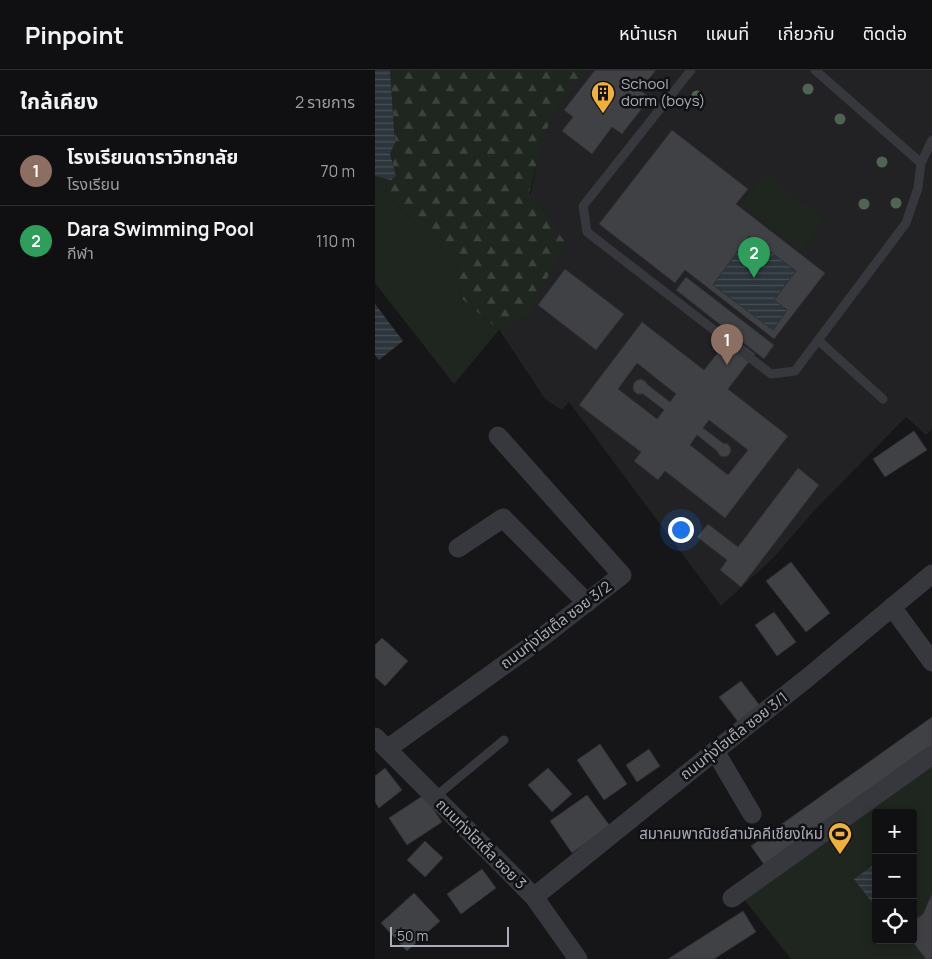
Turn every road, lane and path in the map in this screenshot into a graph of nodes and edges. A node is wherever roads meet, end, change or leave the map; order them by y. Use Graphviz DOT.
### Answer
graph roads {
  1 [pos="691,70"];
  2 [pos="815,70"];
  3 [pos="932,140"];
  4 [pos="921,163"];
  5 [pos="818,340"];
  6 [pos="883,399"];
  7 [pos="498,436"];
  8 [pos="458,548"];
  9 [pos="932,574"];
  10 [pos="587,603"];
  11 [pos="892,607"];
  12 [pos="932,662"];
  13 [pos="504,740"];
  14 [pos="381,743"];
  15 [pos="715,751"];
  16 [pos="932,756"];
  17 [pos="435,797"];
  18 [pos="751,814"];
  19 [pos="534,897"];
  20 [pos="732,898"];
  21 [pos="578,959"];
  1 -- 5 [label="lane"];
  2 -- 4 [label="lane"];
  3 -- 4 [label="lane"];
  4 -- 5 [label="lane"];
  5 -- 6 [label="lane"];
  7 -- 10 [label="street, ถนนทุ่งโฮเต็ล ซอย 3/2"];
  8 -- 10 [label="street"];
  9 -- 11 [label="street, ถนนทุ่งโฮเต็ล ซอย 3/1"];
  10 -- 14 [label="street, ถนนทุ่งโฮเต็ล ซอย 3/2"];
  11 -- 12 [label="street"];
  11 -- 15 [label="street, ถนนทุ่งโฮเต็ล ซอย 3/1"];
  13 -- 17 [label="lane"];
  14 -- 17 [label="street, ถนนทุ่งโฮเต็ล ซอย 3"];
  15 -- 18 [label="street"];
  15 -- 19 [label="street, ถนนทุ่งโฮเต็ล ซอย 3/1"];
  16 -- 20 [label="street"];
  17 -- 19 [label="street, ถนนทุ่งโฮเต็ล ซอย 3"];
  19 -- 21 [label="street, ถนนทุ่งโฮเต็ล ซอย 3"];
}
